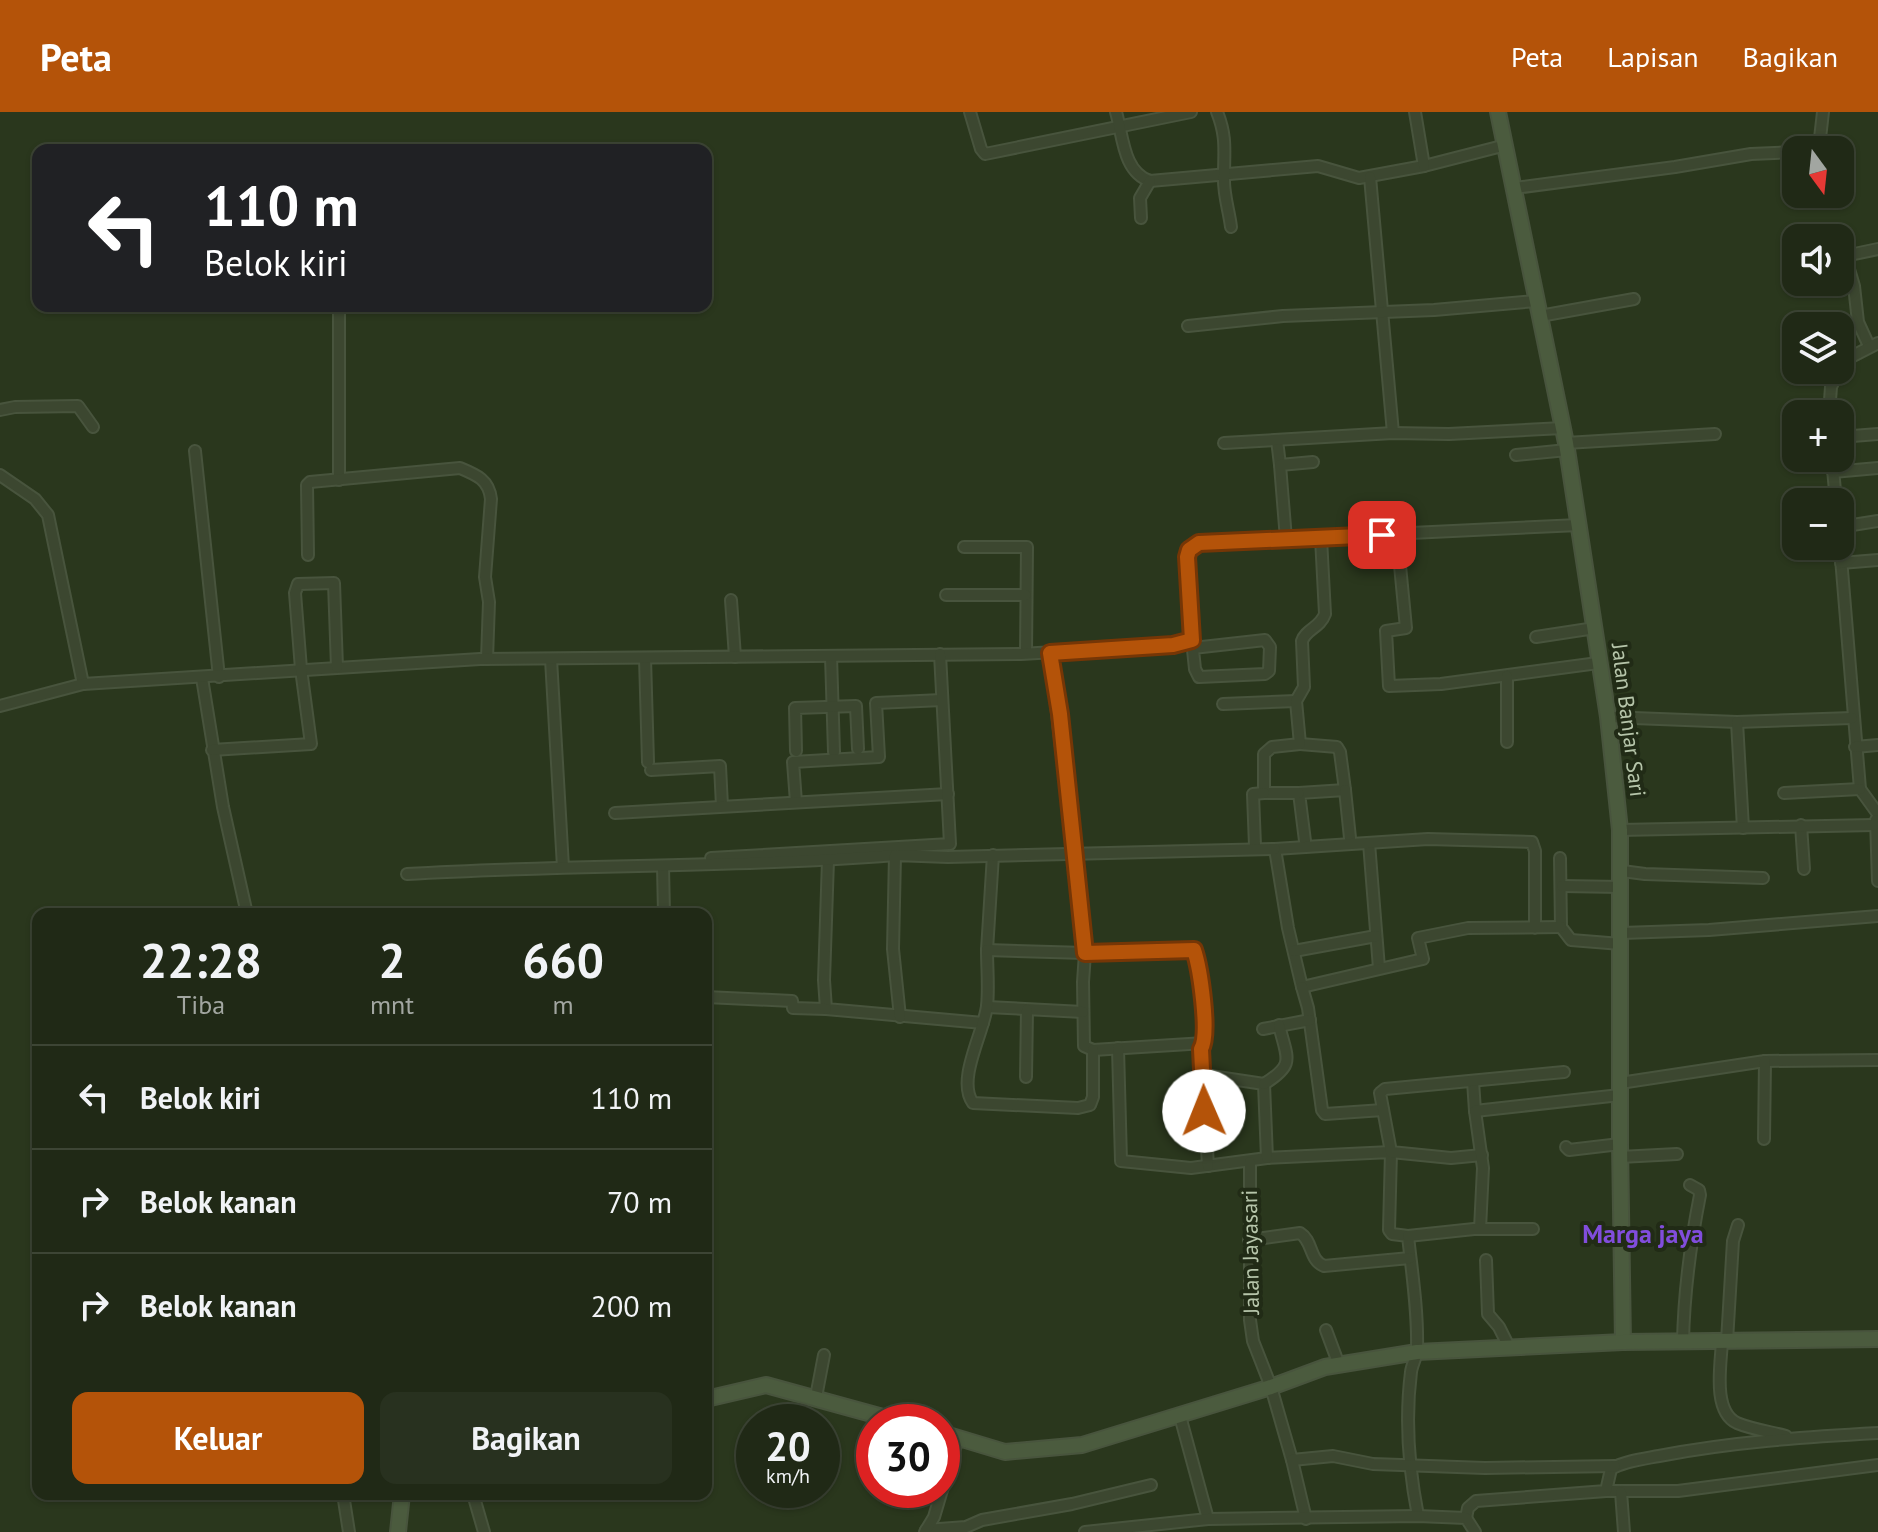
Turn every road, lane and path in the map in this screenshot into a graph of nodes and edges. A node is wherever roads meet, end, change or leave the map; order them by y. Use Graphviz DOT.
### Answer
graph roads {
  1 [pos="970,112"];
  2 [pos="1116,112"];
  3 [pos="1191,112"];
  4 [pos="1217,112"];
  5 [pos="1415,112"];
  6 [pos="1498,112"];
  7 [pos="1823,112"];
  8 [pos="1119,127"];
  9 [pos="1820,136"];
  10 [pos="1506,145"];
  11 [pos="1782,153"];
  12 [pos="1424,166"];
  13 [pos="1224,174"];
  14 [pos="1370,177"];
  15 [pos="1150,181"];
  16 [pos="1515,188"];
  17 [pos="1141,218"];
  18 [pos="1231,227"];
  19 [pos="1878,249"];
  20 [pos="1854,254"];
  21 [pos="1854,286"];
  22 [pos="1634,299"];
  23 [pos="1538,308"];
  24 [pos="339,312"];
  25 [pos="1382,313"];
  26 [pos="1188,326"];
  27 [pos="1873,344"];
  28 [pos="1854,355"];
  29 [pos="0,410"];
  30 [pos="93,427"];
  31 [pos="1563,428"];
  32 [pos="1393,433"];
  33 [pos="1715,434"];
  34 [pos="1878,434"];
  35 [pos="1854,436"];
  36 [pos="1277,440"];
  37 [pos="1224,443"];
  38 [pos="1566,447"];
  39 [pos="195,451"];
  40 [pos="1516,455"];
  41 [pos="1313,462"];
  42 [pos="1280,465"];
  43 [pos="1878,468"];
  44 [pos="1854,470"];
  45 [pos="1833,472"];
  46 [pos="0,475"];
  47 [pos="339,480"];
  48 [pos="1835,488"];
  49 [pos="1878,521"];
  50 [pos="1579,525"];
  51 [pos="1854,525"];
  52 [pos="1397,534"];
  53 [pos="1321,538"];
  54 [pos="1286,539"];
  55 [pos="964,547"];
  56 [pos="308,555"];
  57 [pos="1841,560"];
  58 [pos="1878,560"];
  59 [pos="1841,563"];
  60 [pos="946,595"];
  61 [pos="1026,595"];
  62 [pos="731,600"];
  63 [pos="1595,628"];
  64 [pos="1536,637"];
  65 [pos="1193,644"];
  66 [pos="1026,653"];
  67 [pos="1050,653"];
  68 [pos="940,654"];
  69 [pos="831,656"];
  70 [pos="735,657"];
  71 [pos="645,658"];
  72 [pos="487,659"];
  73 [pos="551,659"];
  74 [pos="1598,663"];
  75 [pos="337,667"];
  76 [pos="301,669"];
  77 [pos="1507,676"];
  78 [pos="219,677"];
  79 [pos="202,678"];
  80 [pos="83,684"];
  81 [pos="942,700"];
  82 [pos="1296,701"];
  83 [pos="1223,704"];
  84 [pos="0,706"];
  85 [pos="833,707"];
  86 [pos="1608,717"];
  87 [pos="1852,718"];
  88 [pos="1737,722"];
  89 [pos="1507,742"];
  90 [pos="1300,744"];
  91 [pos="1878,745"];
  92 [pos="1855,747"];
  93 [pos="858,749"];
  94 [pos="212,750"];
  95 [pos="796,751"];
  96 [pos="834,752"];
  97 [pos="1860,789"];
  98 [pos="1345,790"];
  99 [pos="1264,793"];
  100 [pos="1299,793"];
  101 [pos="1784,793"];
  102 [pos="948,794"];
  103 [pos="796,802"];
  104 [pos="722,806"];
  105 [pos="615,813"];
  106 [pos="1877,818"];
  107 [pos="1801,825"];
  108 [pos="1743,828"];
  109 [pos="1620,830"];
  110 [pos="1350,838"];
  111 [pos="1305,841"];
  112 [pos="1369,843"];
  113 [pos="1255,846"];
  114 [pos="1275,849"];
  115 [pos="1075,853"];
  116 [pos="895,855"];
  117 [pos="993,855"];
  118 [pos="1560,858"];
  119 [pos="689,859"];
  120 [pos="828,860"];
  121 [pos="663,866"];
  122 [pos="563,867"];
  123 [pos="1804,869"];
  124 [pos="1622,871"];
  125 [pos="407,874"];
  126 [pos="1763,878"];
  127 [pos="1878,881"];
  128 [pos="1562,886"];
  129 [pos="1621,887"];
  130 [pos="246,908"];
  131 [pos="664,908"];
  132 [pos="1878,916"];
  133 [pos="1561,927"];
  134 [pos="1535,928"];
  135 [pos="1376,936"];
  136 [pos="1621,939"];
  137 [pos="987,950"];
  138 [pos="1294,951"];
  139 [pos="1085,953"];
  140 [pos="1379,968"];
  141 [pos="1302,987"];
  142 [pos="712,997"];
  143 [pos="987,1007"];
  144 [pos="826,1009"];
  145 [pos="1027,1010"];
  146 [pos="1083,1012"];
  147 [pos="900,1017"];
  148 [pos="1310,1020"];
  149 [pos="983,1023"];
  150 [pos="1279,1025"];
  151 [pos="1263,1029"];
  152 [pos="1205,1043"];
  153 [pos="1118,1048"];
  154 [pos="1093,1050"];
  155 [pos="1765,1061"];
  156 [pos="1878,1062"];
  157 [pos="1564,1072"];
  158 [pos="1204,1075"];
  159 [pos="1026,1077"];
  160 [pos="1473,1081"];
  161 [pos="1264,1084"];
  162 [pos="1620,1089"];
  163 [pos="1383,1110"];
  164 [pos="1475,1111"];
  165 [pos="1764,1139"];
  166 [pos="1566,1147"];
  167 [pos="1620,1150"];
  168 [pos="1391,1152"];
  169 [pos="1677,1154"];
  170 [pos="1482,1155"];
  171 [pos="1267,1158"];
  172 [pos="1250,1162"];
  173 [pos="1208,1166"];
  174 [pos="1690,1185"];
  175 [pos="1738,1225"];
  176 [pos="1480,1229"];
  177 [pos="1533,1229"];
  178 [pos="1408,1236"];
  179 [pos="1249,1240"];
  180 [pos="1410,1258"];
  181 [pos="1486,1260"];
  182 [pos="1326,1330"];
  183 [pos="1878,1339"];
  184 [pos="1725,1341"];
  185 [pos="1623,1342"];
  186 [pos="1683,1342"];
  187 [pos="1509,1347"];
  188 [pos="1417,1352"];
  189 [pos="824,1355"];
  190 [pos="1339,1365"];
  191 [pos="1271,1387"];
  192 [pos="816,1397"];
  193 [pos="712,1398"];
  194 [pos="856,1409"];
  195 [pos="1180,1416"];
  196 [pos="1878,1433"];
  197 [pos="1791,1438"];
  198 [pos="960,1440"];
  199 [pos="1292,1460"];
  200 [pos="1410,1464"];
  201 [pos="1878,1465"];
  202 [pos="1615,1466"];
  203 [pos="1151,1485"];
  204 [pos="1606,1491"];
  205 [pos="1621,1492"];
  206 [pos="344,1500"];
  207 [pos="401,1500"];
  208 [pos="475,1500"];
  209 [pos="937,1508"];
  210 [pos="1418,1516"];
  211 [pos="1466,1518"];
  212 [pos="1208,1519"];
  213 [pos="1306,1519"];
  214 [pos="925,1531"];
  215 [pos="349,1532"];
  216 [pos="398,1532"];
  217 [pos="484,1532"];
  218 [pos="1085,1532"];
  219 [pos="1475,1532"];
  220 [pos="1624,1532"];
  1 -- 8 [label="street"];
  2 -- 8 [label="street"];
  3 -- 8 [label="street"];
  4 -- 13 [label="street"];
  5 -- 12 [label="street"];
  6 -- 10 [label="street, Jalan Banjar Sari"];
  7 -- 9 [label="street"];
  8 -- 15 [label="street"];
  10 -- 12 [label="street"];
  10 -- 16 [label="street, Jalan Banjar Sari"];
  11 -- 16 [label="street"];
  12 -- 14 [label="street"];
  13 -- 14 [label="street"];
  13 -- 15 [label="street"];
  13 -- 18 [label="street"];
  14 -- 25 [label="street"];
  15 -- 17 [label="street"];
  16 -- 23 [label="street, Jalan Banjar Sari"];
  19 -- 20 [label="street"];
  21 -- 27 [label="street"];
  22 -- 23 [label="street"];
  23 -- 25 [label="street"];
  23 -- 31 [label="street, Jalan Banjar Sari"];
  24 -- 47 [label="street"];
  25 -- 26 [label="street"];
  25 -- 32 [label="street"];
  27 -- 28 [label="street"];
  29 -- 30 [label="street"];
  31 -- 32 [label="street"];
  31 -- 38 [label="street, Jalan Banjar Sari"];
  32 -- 36 [label="street"];
  33 -- 38 [label="street"];
  34 -- 35 [label="street"];
  36 -- 37 [label="street"];
  36 -- 42 [label="street"];
  38 -- 40 [label="street"];
  38 -- 50 [label="street, Jalan Banjar Sari"];
  39 -- 78 [label="street"];
  41 -- 42 [label="street"];
  42 -- 54 [label="street"];
  43 -- 44 [label="street"];
  45 -- 48 [label="street"];
  46 -- 80 [label="street"];
  47 -- 56 [label="street"];
  47 -- 72 [label="street"];
  49 -- 51 [label="street"];
  50 -- 52 [label="street"];
  50 -- 63 [label="street, Jalan Banjar Sari"];
  52 -- 53 [label="street"];
  52 -- 77 [label="street"];
  53 -- 54 [label="street"];
  53 -- 82 [label="street"];
  54 -- 65 [label="street"];
  55 -- 61 [label="street"];
  57 -- 59 [label="street"];
  58 -- 59 [label="street"];
  59 -- 87 [label="street"];
  60 -- 61 [label="street"];
  61 -- 66 [label="street"];
  62 -- 70 [label="street"];
  63 -- 64 [label="street"];
  63 -- 74 [label="street, Jalan Banjar Sari"];
  65 -- 65 [label="street"];
  65 -- 67 [label="street"];
  66 -- 67 [label="street"];
  66 -- 68 [label="street"];
  67 -- 115 [label="street"];
  68 -- 69 [label="street"];
  68 -- 81 [label="street"];
  69 -- 70 [label="street"];
  69 -- 85 [label="street"];
  70 -- 71 [label="street"];
  71 -- 73 [label="street"];
  71 -- 104 [label="street"];
  72 -- 73 [label="street"];
  72 -- 75 [label="street"];
  73 -- 122 [label="street"];
  74 -- 77 [label="street"];
  74 -- 86 [label="street, Jalan Banjar Sari"];
  75 -- 76 [label="street"];
  75 -- 76 [label="street"];
  76 -- 78 [label="street"];
  76 -- 94 [label="street"];
  77 -- 89 [label="street"];
  78 -- 79 [label="street"];
  79 -- 80 [label="street"];
  79 -- 94 [label="street"];
  80 -- 84 [label="street"];
  81 -- 102 [label="street"];
  81 -- 103 [label="street"];
  82 -- 83 [label="street"];
  82 -- 90 [label="street"];
  85 -- 93 [label="street"];
  85 -- 95 [label="street"];
  85 -- 96 [label="street"];
  86 -- 88 [label="street"];
  86 -- 109 [label="street, Jalan Banjar Sari"];
  87 -- 88 [label="street"];
  87 -- 92 [label="street"];
  88 -- 108 [label="street"];
  90 -- 98 [label="street"];
  90 -- 99 [label="street"];
  91 -- 92 [label="street"];
  92 -- 97 [label="street"];
  94 -- 130 [label="street"];
  97 -- 101 [label="street"];
  97 -- 106 [label="street"];
  98 -- 100 [label="street"];
  98 -- 110 [label="street"];
  99 -- 100 [label="street"];
  99 -- 113 [label="street"];
  100 -- 111 [label="street"];
  102 -- 103 [label="street"];
  102 -- 119 [label="street"];
  103 -- 104 [label="street"];
  104 -- 105 [label="street"];
  106 -- 107 [label="street"];
  106 -- 127 [label="street"];
  107 -- 108 [label="street"];
  107 -- 123 [label="street"];
  108 -- 109 [label="street"];
  109 -- 124 [label="street, Jalan Banjar Sari"];
  112 -- 114 [label="street"];
  112 -- 134 [label="street"];
  112 -- 135 [label="street"];
  114 -- 115 [label="street"];
  114 -- 138 [label="street"];
  115 -- 117 [label="street"];
  115 -- 139 [label="street"];
  116 -- 117 [label="street"];
  116 -- 120 [label="street"];
  116 -- 147 [label="street"];
  117 -- 137 [label="street"];
  118 -- 128 [label="street"];
  120 -- 121 [label="street"];
  120 -- 144 [label="street"];
  121 -- 122 [label="street"];
  121 -- 131 [label="street"];
  122 -- 125 [label="street"];
  124 -- 126 [label="street"];
  124 -- 129 [label="street, Jalan Banjar Sari"];
  128 -- 129 [label="street"];
  128 -- 133 [label="street"];
  129 -- 136 [label="street, Jalan Banjar Sari"];
  132 -- 136 [label="street"];
  133 -- 134 [label="street"];
  133 -- 136 [label="street"];
  134 -- 140 [label="street"];
  135 -- 138 [label="street"];
  135 -- 140 [label="street"];
  136 -- 162 [label="street, Jalan Banjar Sari"];
  137 -- 139 [label="street"];
  137 -- 143 [label="street"];
  138 -- 141 [label="street"];
  139 -- 146 [label="street"];
  139 -- 152 [label="street"];
  140 -- 141 [label="street"];
  141 -- 148 [label="street"];
  142 -- 144 [label="street"];
  143 -- 145 [label="street"];
  143 -- 149 [label="street"];
  144 -- 147 [label="street"];
  145 -- 146 [label="street"];
  145 -- 159 [label="street"];
  146 -- 154 [label="street"];
  147 -- 149 [label="street"];
  148 -- 150 [label="street"];
  148 -- 163 [label="street"];
  149 -- 154 [label="street"];
  150 -- 151 [label="street"];
  150 -- 161 [label="street"];
  152 -- 153 [label="street"];
  152 -- 158 [label="street"];
  153 -- 154 [label="street"];
  153 -- 173 [label="street"];
  155 -- 156 [label="street"];
  155 -- 162 [label="street"];
  155 -- 165 [label="street"];
  157 -- 160 [label="street"];
  158 -- 161 [label="street"];
  158 -- 173 [label="street"];
  160 -- 163 [label="street"];
  160 -- 164 [label="street"];
  161 -- 171 [label="street"];
  162 -- 164 [label="street"];
  162 -- 167 [label="street, Jalan Banjar Sari"];
  163 -- 168 [label="street"];
  164 -- 170 [label="street"];
  166 -- 167 [label="street"];
  167 -- 169 [label="street"];
  167 -- 185 [label="street, Jalan Banjar Sari"];
  168 -- 170 [label="street"];
  168 -- 171 [label="street"];
  168 -- 178 [label="street"];
  170 -- 176 [label="street"];
  171 -- 172 [label="street"];
  172 -- 173 [label="street"];
  172 -- 179 [label="street, Jalan Jayasari"];
  174 -- 186 [label="street"];
  175 -- 184 [label="street"];
  176 -- 177 [label="street"];
  176 -- 178 [label="street"];
  178 -- 180 [label="street"];
  179 -- 180 [label="street"];
  179 -- 191 [label="street, Jalan Jayasari"];
  180 -- 188 [label="street"];
  181 -- 187 [label="street"];
  182 -- 190 [label="street"];
  183 -- 184 [label="street"];
  184 -- 186 [label="street"];
  184 -- 197 [label="street"];
  185 -- 186 [label="street"];
  185 -- 187 [label="street"];
  187 -- 188 [label="street"];
  188 -- 190 [label="street"];
  188 -- 200 [label="street"];
  189 -- 192 [label="street"];
  190 -- 191 [label="street"];
  191 -- 195 [label="street"];
  191 -- 199 [label="street, Jalan Jayasari"];
  192 -- 193 [label="street"];
  192 -- 194 [label="street"];
  195 -- 198 [label="street"];
  195 -- 212 [label="street"];
  196 -- 197 [label="street"];
  197 -- 202 [label="street"];
  199 -- 200 [label="street"];
  199 -- 213 [label="street, Jalan Jayasari"];
  200 -- 202 [label="street"];
  200 -- 210 [label="street"];
  201 -- 205 [label="street"];
  202 -- 204 [label="street"];
  203 -- 214 [label="street"];
  204 -- 205 [label="street"];
  204 -- 211 [label="street"];
  205 -- 220 [label="street"];
  206 -- 215 [label="street"];
  207 -- 216 [label="street"];
  208 -- 217 [label="street"];
  209 -- 214 [label="street"];
  210 -- 211 [label="street"];
  210 -- 213 [label="street"];
  211 -- 219 [label="street"];
  212 -- 213 [label="street"];
  212 -- 218 [label="street"];
}
